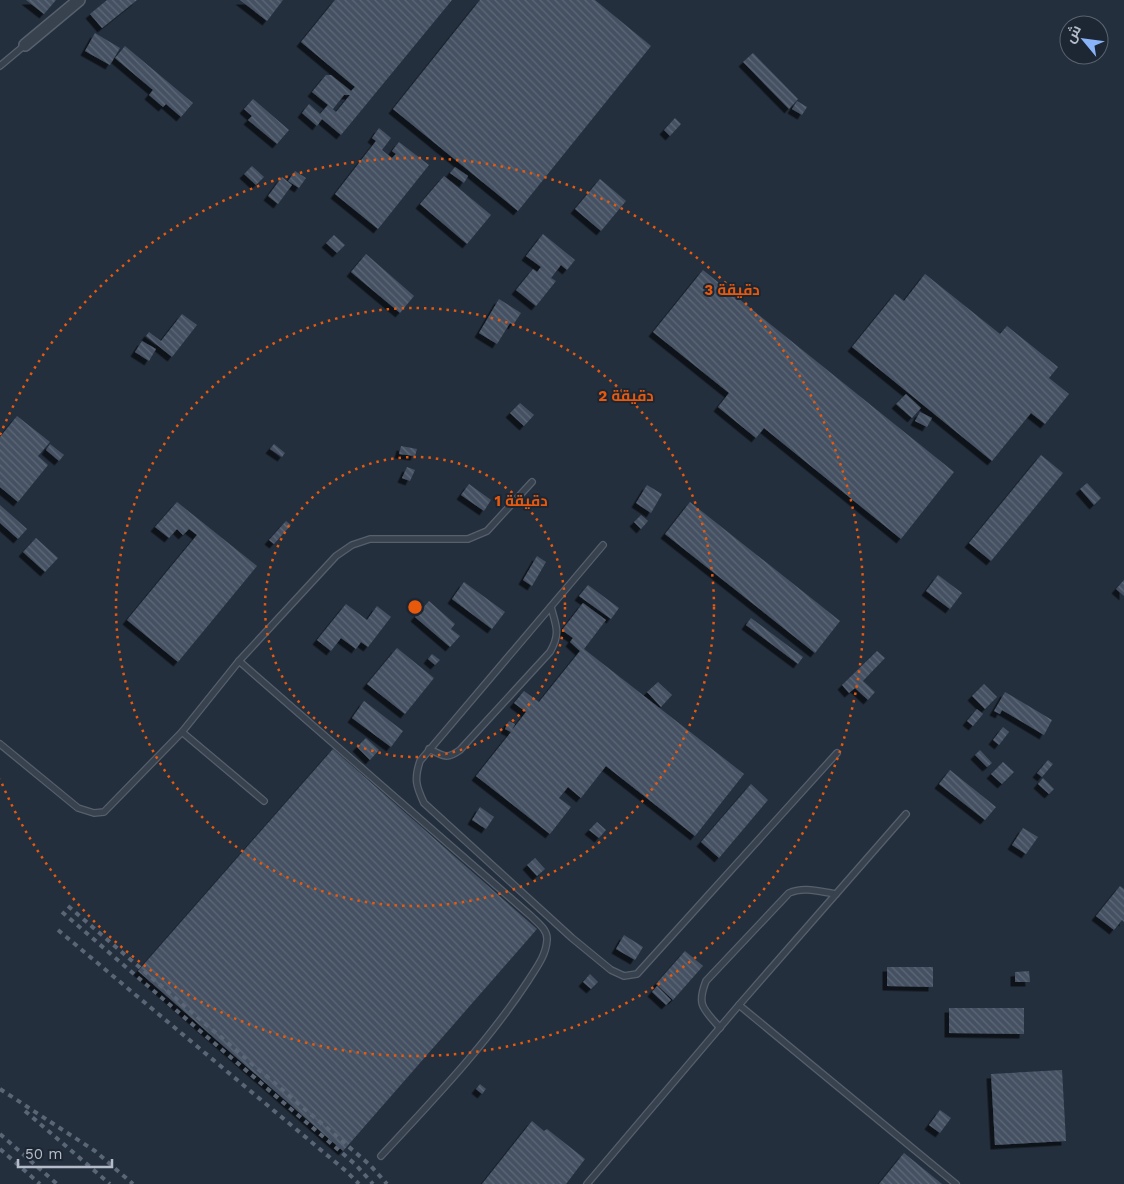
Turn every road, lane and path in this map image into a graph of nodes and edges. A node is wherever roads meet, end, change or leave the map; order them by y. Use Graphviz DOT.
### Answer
graph roads {
  1 [pos="79,0"];
  2 [pos="25,45"];
  3 [pos="0,66"];
  4 [pos="532,482"];
  5 [pos="603,545"];
  6 [pos="551,607"];
  7 [pos="239,661"];
  8 [pos="182,732"];
  9 [pos="0,744"];
  10 [pos="430,749"];
  11 [pos="837,753"];
  12 [pos="264,801"];
  13 [pos="906,814"];
  14 [pos="836,894"];
  15 [pos="739,1005"];
  16 [pos="720,1028"];
  17 [pos="381,1156"];
  18 [pos="587,1184"];
  19 [pos="956,1184"];
  1 -- 2 [label="street"];
  2 -- 3 [label="lane"];
  4 -- 7 [label="lane"];
  5 -- 6 [label="lane"];
  6 -- 10 [label="lane"];
  6 -- 10 [label="lane"];
  7 -- 8 [label="lane"];
  7 -- 17 [label="lane"];
  8 -- 9 [label="lane"];
  8 -- 12 [label="lane"];
  10 -- 11 [label="lane"];
  13 -- 14 [label="lane"];
  14 -- 15 [label="lane"];
  14 -- 16 [label="lane"];
  15 -- 16 [label="lane"];
  15 -- 19 [label="lane"];
  16 -- 18 [label="lane"];
}
